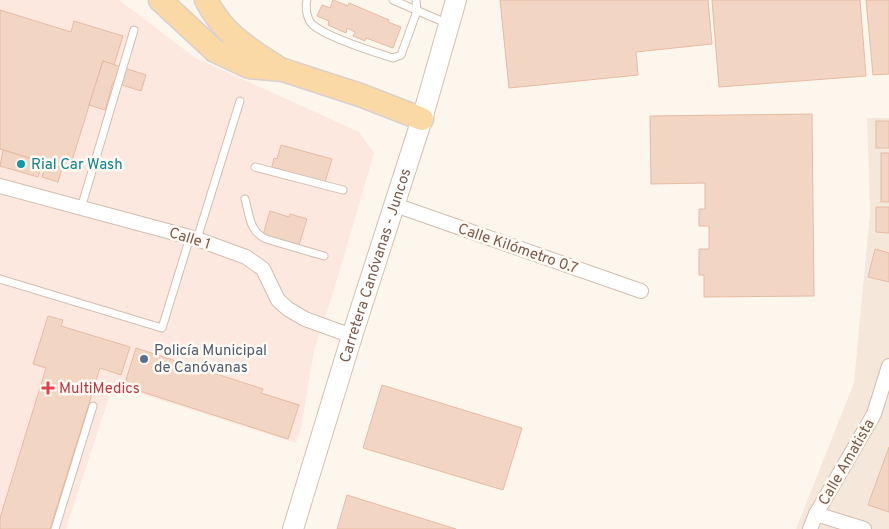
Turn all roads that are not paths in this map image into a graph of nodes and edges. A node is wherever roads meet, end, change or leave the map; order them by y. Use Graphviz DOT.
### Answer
graph roads {
  1 [pos="160,0"];
  2 [pos="206,0"];
  3 [pos="307,0"];
  4 [pos="393,0"];
  5 [pos="416,0"];
  6 [pos="456,0"];
  7 [pos="417,11"];
  8 [pos="449,25"];
  9 [pos="134,30"];
  10 [pos="283,70"];
  11 [pos="240,101"];
  12 [pos="422,119"];
  13 [pos="255,167"];
  14 [pos="0,186"];
  15 [pos="343,190"];
  16 [pos="245,199"];
  17 [pos="395,205"];
  18 [pos="81,208"];
  19 [pos="194,238"];
  20 [pos="324,256"];
  21 [pos="0,279"];
  22 [pos="641,291"];
  23 [pos="352,336"];
  24 [pos="889,366"];
  25 [pos="93,406"];
  26 [pos="816,514"];
  27 [pos="55,529"];
  28 [pos="293,529"];
  29 [pos="810,529"];
  30 [pos="864,529"];
  1 -- 10 [label="main road"];
  2 -- 10 [label="main road"];
  3 -- 7 [label="lane"];
  4 -- 7 [label="lane"];
  5 -- 7 [label="lane"];
  6 -- 8 [label="main road, Carretera Canóvanas - Juncos"];
  7 -- 8 [label="lane"];
  8 -- 12 [label="main road, Carretera Canóvanas - Juncos"];
  9 -- 18 [label="lane"];
  10 -- 12 [label="main road"];
  11 -- 19 [label="lane"];
  12 -- 17 [label="main road, Carretera Canóvanas - Juncos"];
  13 -- 15 [label="lane"];
  14 -- 18 [label="street, Calle 1"];
  16 -- 20 [label="lane"];
  17 -- 22 [label="street, Calle Kilómetro 0.7"];
  17 -- 23 [label="main road, Carretera Canóvanas - Juncos"];
  18 -- 19 [label="street, Calle 1"];
  19 -- 21 [label="lane"];
  19 -- 23 [label="street, Calle 1"];
  23 -- 28 [label="main road, Carretera Canóvanas - Juncos"];
  24 -- 26 [label="street, Calle Amatista"];
  25 -- 27 [label="lane"];
  26 -- 29 [label="street, Calle Amatista"];
  26 -- 30 [label="street"];
}
